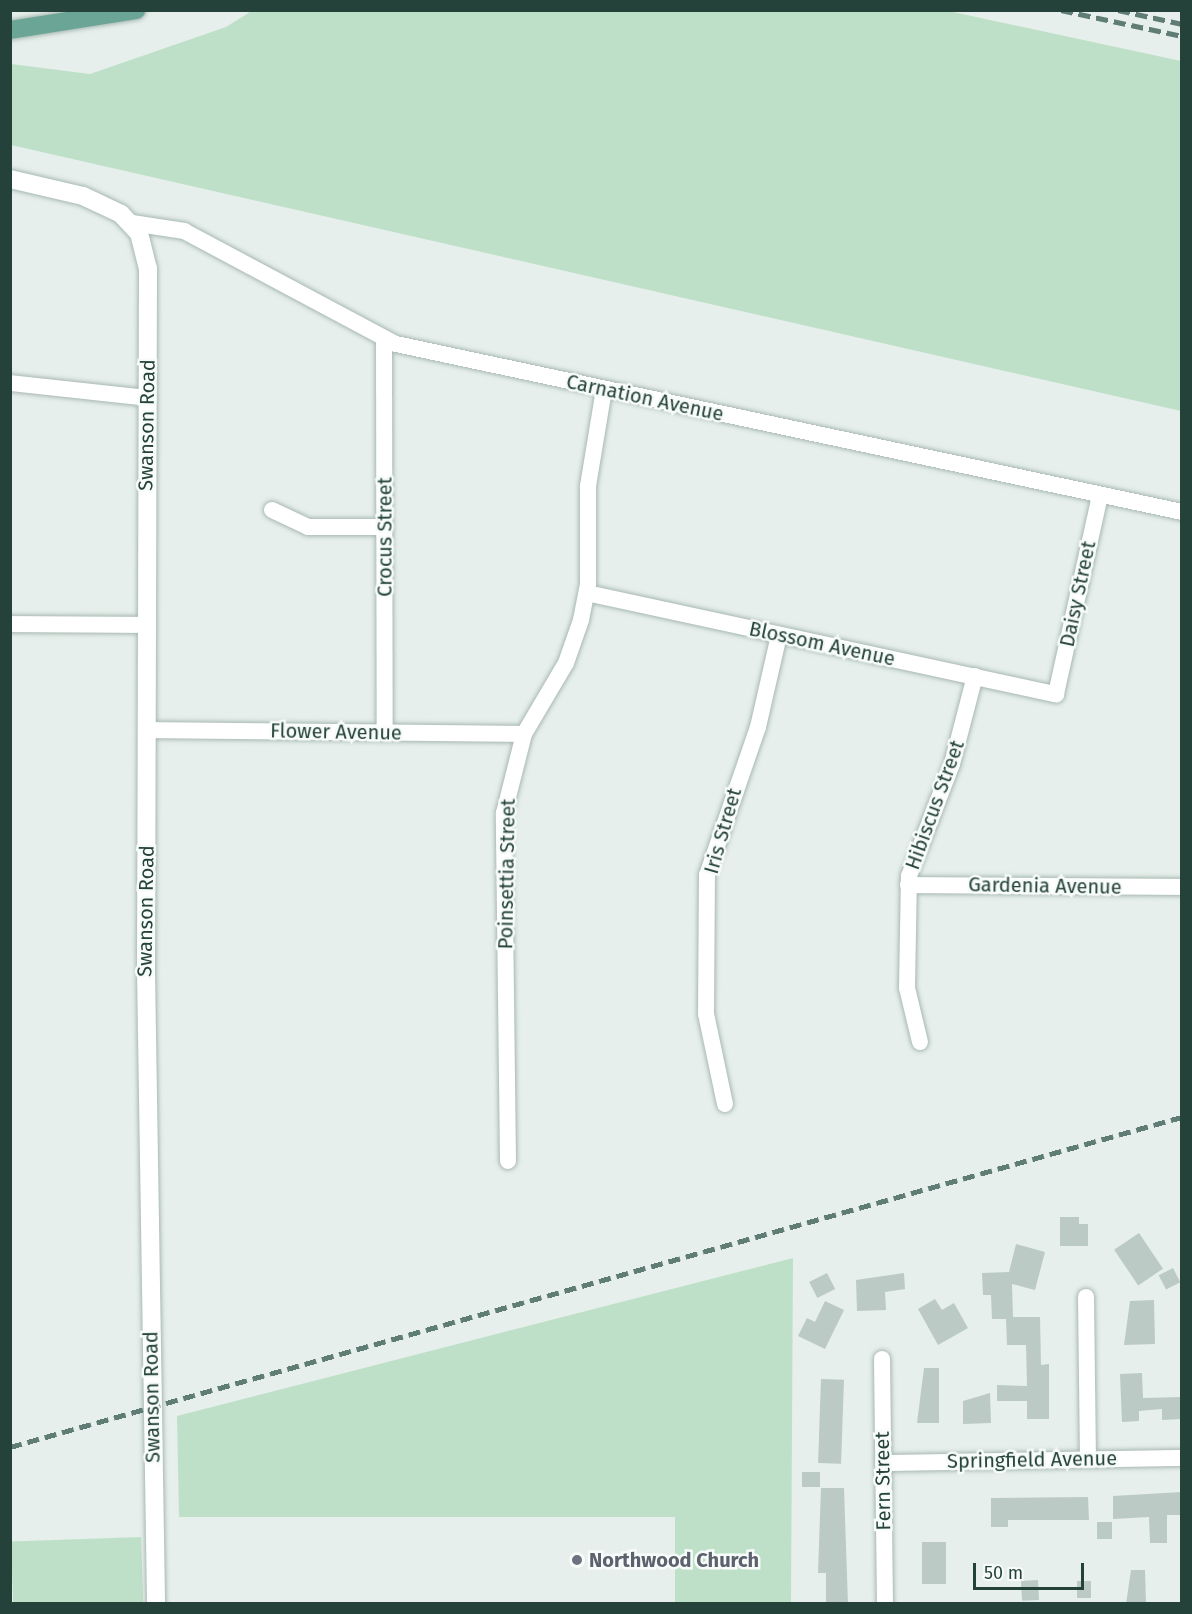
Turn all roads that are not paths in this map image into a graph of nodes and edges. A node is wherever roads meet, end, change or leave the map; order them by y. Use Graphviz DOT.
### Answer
graph roads {
  1 [pos="136,10"];
  2 [pos="10,30"];
  3 [pos="10,179"];
  4 [pos="132,223"];
  5 [pos="384,340"];
  6 [pos="10,383"];
  7 [pos="604,389"];
  8 [pos="148,398"];
  9 [pos="1100,495"];
  10 [pos="272,510"];
  11 [pos="1182,512"];
  12 [pos="385,527"];
  13 [pos="587,593"];
  14 [pos="10,624"];
  15 [pos="148,625"];
  16 [pos="779,635"];
  17 [pos="975,676"];
  18 [pos="1056,694"];
  19 [pos="148,730"];
  20 [pos="385,733"];
  21 [pos="524,734"];
  22 [pos="908,885"];
  23 [pos="1182,887"];
  24 [pos="920,1042"];
  25 [pos="725,1104"];
  26 [pos="508,1161"];
  27 [pos="1086,1297"];
  28 [pos="882,1359"];
  29 [pos="1182,1458"];
  30 [pos="1088,1459"];
  31 [pos="883,1462"];
  32 [pos="156,1604"];
  33 [pos="885,1604"];
  1 -- 2 [label="main road"];
  3 -- 4 [label="street"];
  4 -- 5 [label="street, Carnation Avenue"];
  4 -- 8 [label="street, Swanson Road"];
  5 -- 7 [label="street, Carnation Avenue"];
  5 -- 12 [label="street, Crocus Street"];
  6 -- 8 [label="street"];
  7 -- 9 [label="street, Carnation Avenue"];
  7 -- 13 [label="street, Poinsettia Street"];
  8 -- 15 [label="street, Swanson Road"];
  9 -- 11 [label="street, Carnation Avenue"];
  9 -- 18 [label="street, Daisy Street"];
  10 -- 12 [label="street"];
  12 -- 20 [label="street, Crocus Street"];
  13 -- 16 [label="street, Blossom Avenue"];
  13 -- 21 [label="street, Poinsettia Street"];
  14 -- 15 [label="street"];
  15 -- 19 [label="street, Swanson Road"];
  16 -- 17 [label="street, Blossom Avenue"];
  16 -- 25 [label="street, Iris Street"];
  17 -- 18 [label="street, Blossom Avenue"];
  17 -- 22 [label="street, Hibiscus Street"];
  19 -- 20 [label="street, Flower Avenue"];
  19 -- 32 [label="street, Swanson Road"];
  20 -- 21 [label="street, Flower Avenue"];
  21 -- 26 [label="street, Poinsettia Street"];
  22 -- 23 [label="street, Gardenia Avenue"];
  22 -- 24 [label="street, Hibiscus Street"];
  27 -- 30 [label="street"];
  28 -- 31 [label="street, Fern Street"];
  29 -- 30 [label="street, Springfield Avenue"];
  30 -- 31 [label="street, Springfield Avenue"];
  31 -- 33 [label="street, Fern Street"];
}
